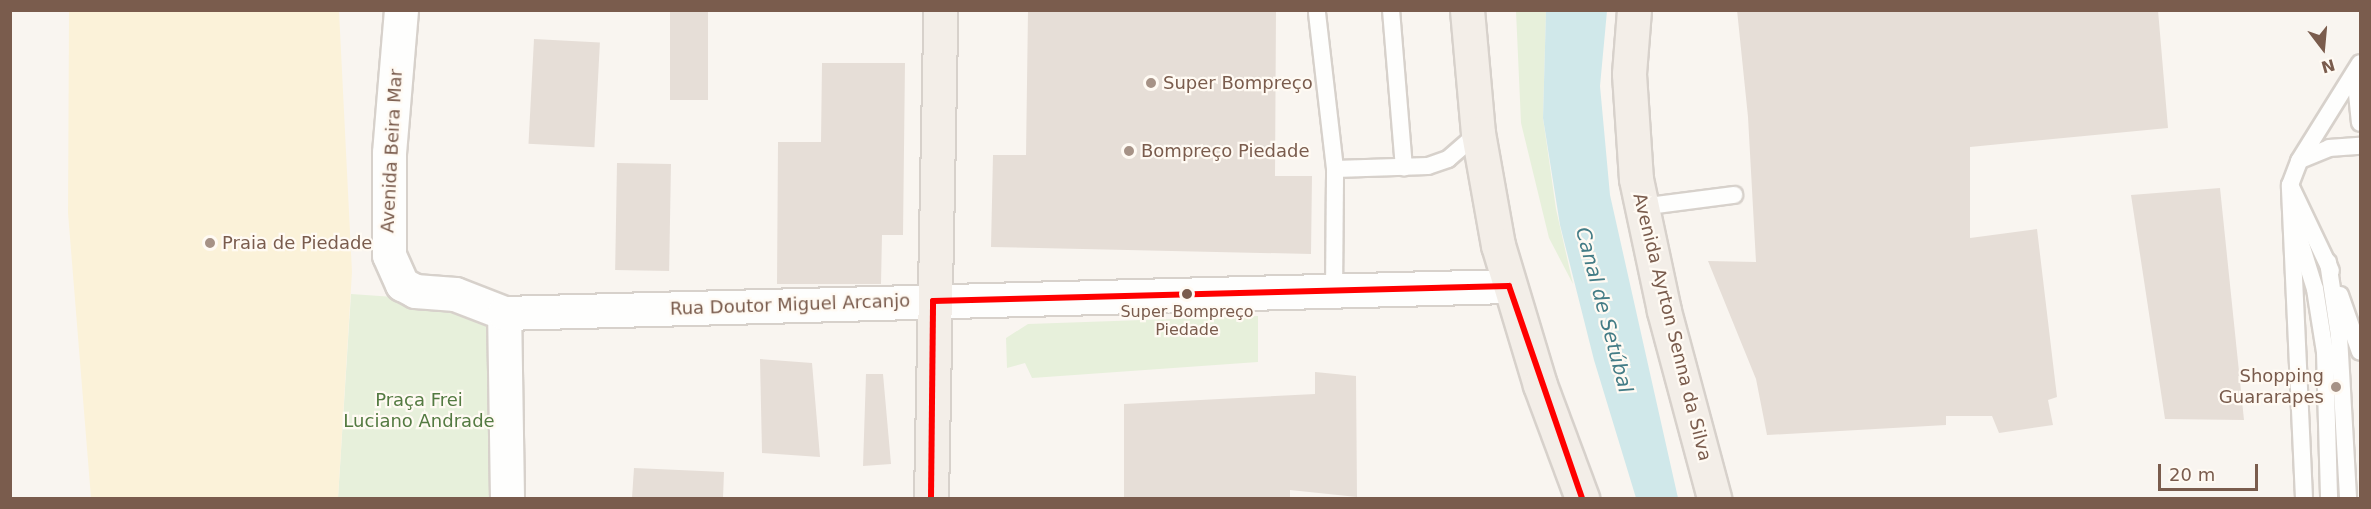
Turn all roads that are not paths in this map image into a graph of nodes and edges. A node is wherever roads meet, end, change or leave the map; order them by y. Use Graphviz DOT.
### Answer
graph roads {
  1 [pos="401,10"];
  2 [pos="940,10"];
  3 [pos="1391,10"];
  4 [pos="1467,10"];
  5 [pos="1634,10"];
  6 [pos="1317,13"];
  7 [pos="2358,69"];
  8 [pos="2361,123"];
  9 [pos="1478,133"];
  10 [pos="2361,146"];
  11 [pos="2299,161"];
  12 [pos="1404,167"];
  13 [pos="1335,168"];
  14 [pos="2290,185"];
  15 [pos="1734,195"];
  16 [pos="2288,204"];
  17 [pos="1641,207"];
  18 [pos="2328,262"];
  19 [pos="1509,286"];
  20 [pos="1334,291"];
  21 [pos="933,301"];
  22 [pos="504,313"];
  23 [pos="2361,352"];
  24 [pos="507,498"];
  25 [pos="931,498"];
  26 [pos="1582,498"];
  27 [pos="1714,498"];
  28 [pos="2304,498"];
  29 [pos="2329,498"];
  30 [pos="2348,498"];
  1 -- 22 [label="main road, Avenida Beira Mar"];
  2 -- 21 [label="main road"];
  3 -- 12 [label="lane"];
  4 -- 9 [label="main road"];
  5 -- 17 [label="main road, Avenida Ayrton Senna da Silva"];
  6 -- 13 [label="lane"];
  7 -- 8 [label="lane"];
  7 -- 11 [label="lane"];
  9 -- 12 [label="lane"];
  9 -- 19 [label="main road"];
  10 -- 11 [label="lane"];
  11 -- 14 [label="lane"];
  12 -- 13 [label="lane"];
  13 -- 20 [label="lane"];
  14 -- 16 [label="lane"];
  14 -- 18 [label="lane"];
  15 -- 17 [label="lane"];
  16 -- 28 [label="lane"];
  16 -- 29 [label="lane"];
  17 -- 27 [label="main road, Avenida Ayrton Senna da Silva"];
  18 -- 23 [label="lane"];
  18 -- 30 [label="lane"];
  19 -- 20 [label="main road, Rua Doutor Miguel Arcanjo"];
  19 -- 26 [label="main road"];
  20 -- 21 [label="main road, Rua Doutor Miguel Arcanjo"];
  21 -- 22 [label="main road, Rua Doutor Miguel Arcanjo"];
  21 -- 25 [label="main road"];
  22 -- 24 [label="main road"];
}
